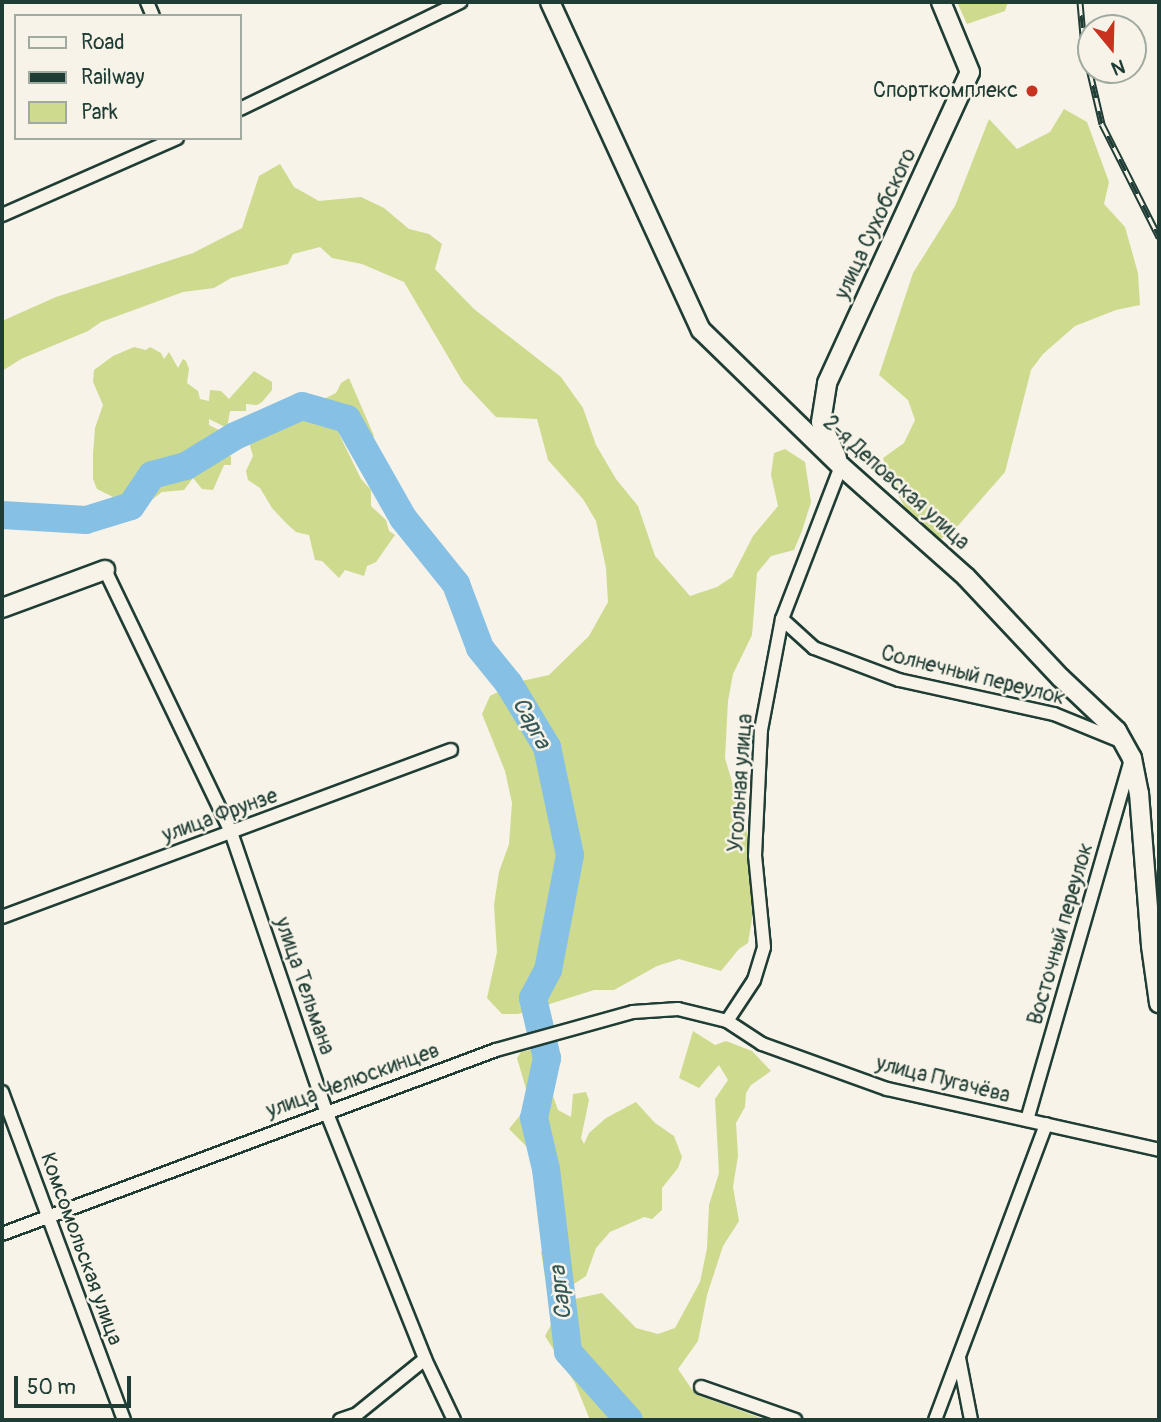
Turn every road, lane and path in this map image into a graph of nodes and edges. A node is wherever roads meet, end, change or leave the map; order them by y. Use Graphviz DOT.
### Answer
graph roads {
  1 [pos="460,2"];
  2 [pos="550,2"];
  3 [pos="942,2"];
  4 [pos="242,108"];
  5 [pos="172,140"];
  6 [pos="2,215"];
  7 [pos="841,466"];
  8 [pos="105,570"];
  9 [pos="2,608"];
  10 [pos="782,619"];
  11 [pos="451,750"];
  12 [pos="1127,750"];
  13 [pos="231,832"];
  14 [pos="2,917"];
  15 [pos="1159,1003"];
  16 [pos="727,1021"];
  17 [pos="2,1092"];
  18 [pos="326,1111"];
  19 [pos="1027,1120"];
  20 [pos="1046,1124"];
  21 [pos="1159,1150"];
  22 [pos="48,1214"];
  23 [pos="2,1234"];
  24 [pos="959,1357"];
  25 [pos="425,1359"];
  26 [pos="701,1387"];
  27 [pos="124,1420"];
  28 [pos="340,1420"];
  29 [pos="454,1420"];
  30 [pos="794,1420"];
  31 [pos="935,1420"];
  32 [pos="971,1420"];
  1 -- 4 [label="street"];
  2 -- 7 [label="street, 2-я Деповская улица"];
  3 -- 7 [label="street, улица Сухобского"];
  5 -- 6 [label="street"];
  7 -- 10 [label="street, Угольная улица"];
  7 -- 12 [label="street, 2-я Деповская улица"];
  8 -- 9 [label="street"];
  8 -- 13 [label="street, улица Тельмана"];
  10 -- 12 [label="street, Солнечный переулок"];
  10 -- 16 [label="street, Угольная улица"];
  11 -- 13 [label="street, улица Фрунзе"];
  12 -- 15 [label="street, 2-я Деповская улица"];
  12 -- 19 [label="street, Восточный переулок"];
  13 -- 14 [label="street, улица Фрунзе"];
  13 -- 18 [label="street, улица Тельмана"];
  16 -- 18 [label="street, улица Челюскинцев"];
  16 -- 19 [label="street, улица Пугачёва"];
  17 -- 22 [label="street, Комсомольская улица"];
  18 -- 22 [label="street, улица Челюскинцев"];
  18 -- 25 [label="street, улица Тельмана"];
  19 -- 20 [label="street, улица Пугачёва"];
  20 -- 21 [label="street, улица Пугачёва"];
  20 -- 24 [label="street"];
  22 -- 23 [label="street, улица Челюскинцев"];
  22 -- 27 [label="street, Комсомольская улица"];
  24 -- 31 [label="street"];
  24 -- 32 [label="street"];
  25 -- 28 [label="street"];
  25 -- 29 [label="street, улица Тельмана"];
  26 -- 30 [label="street"];
}
